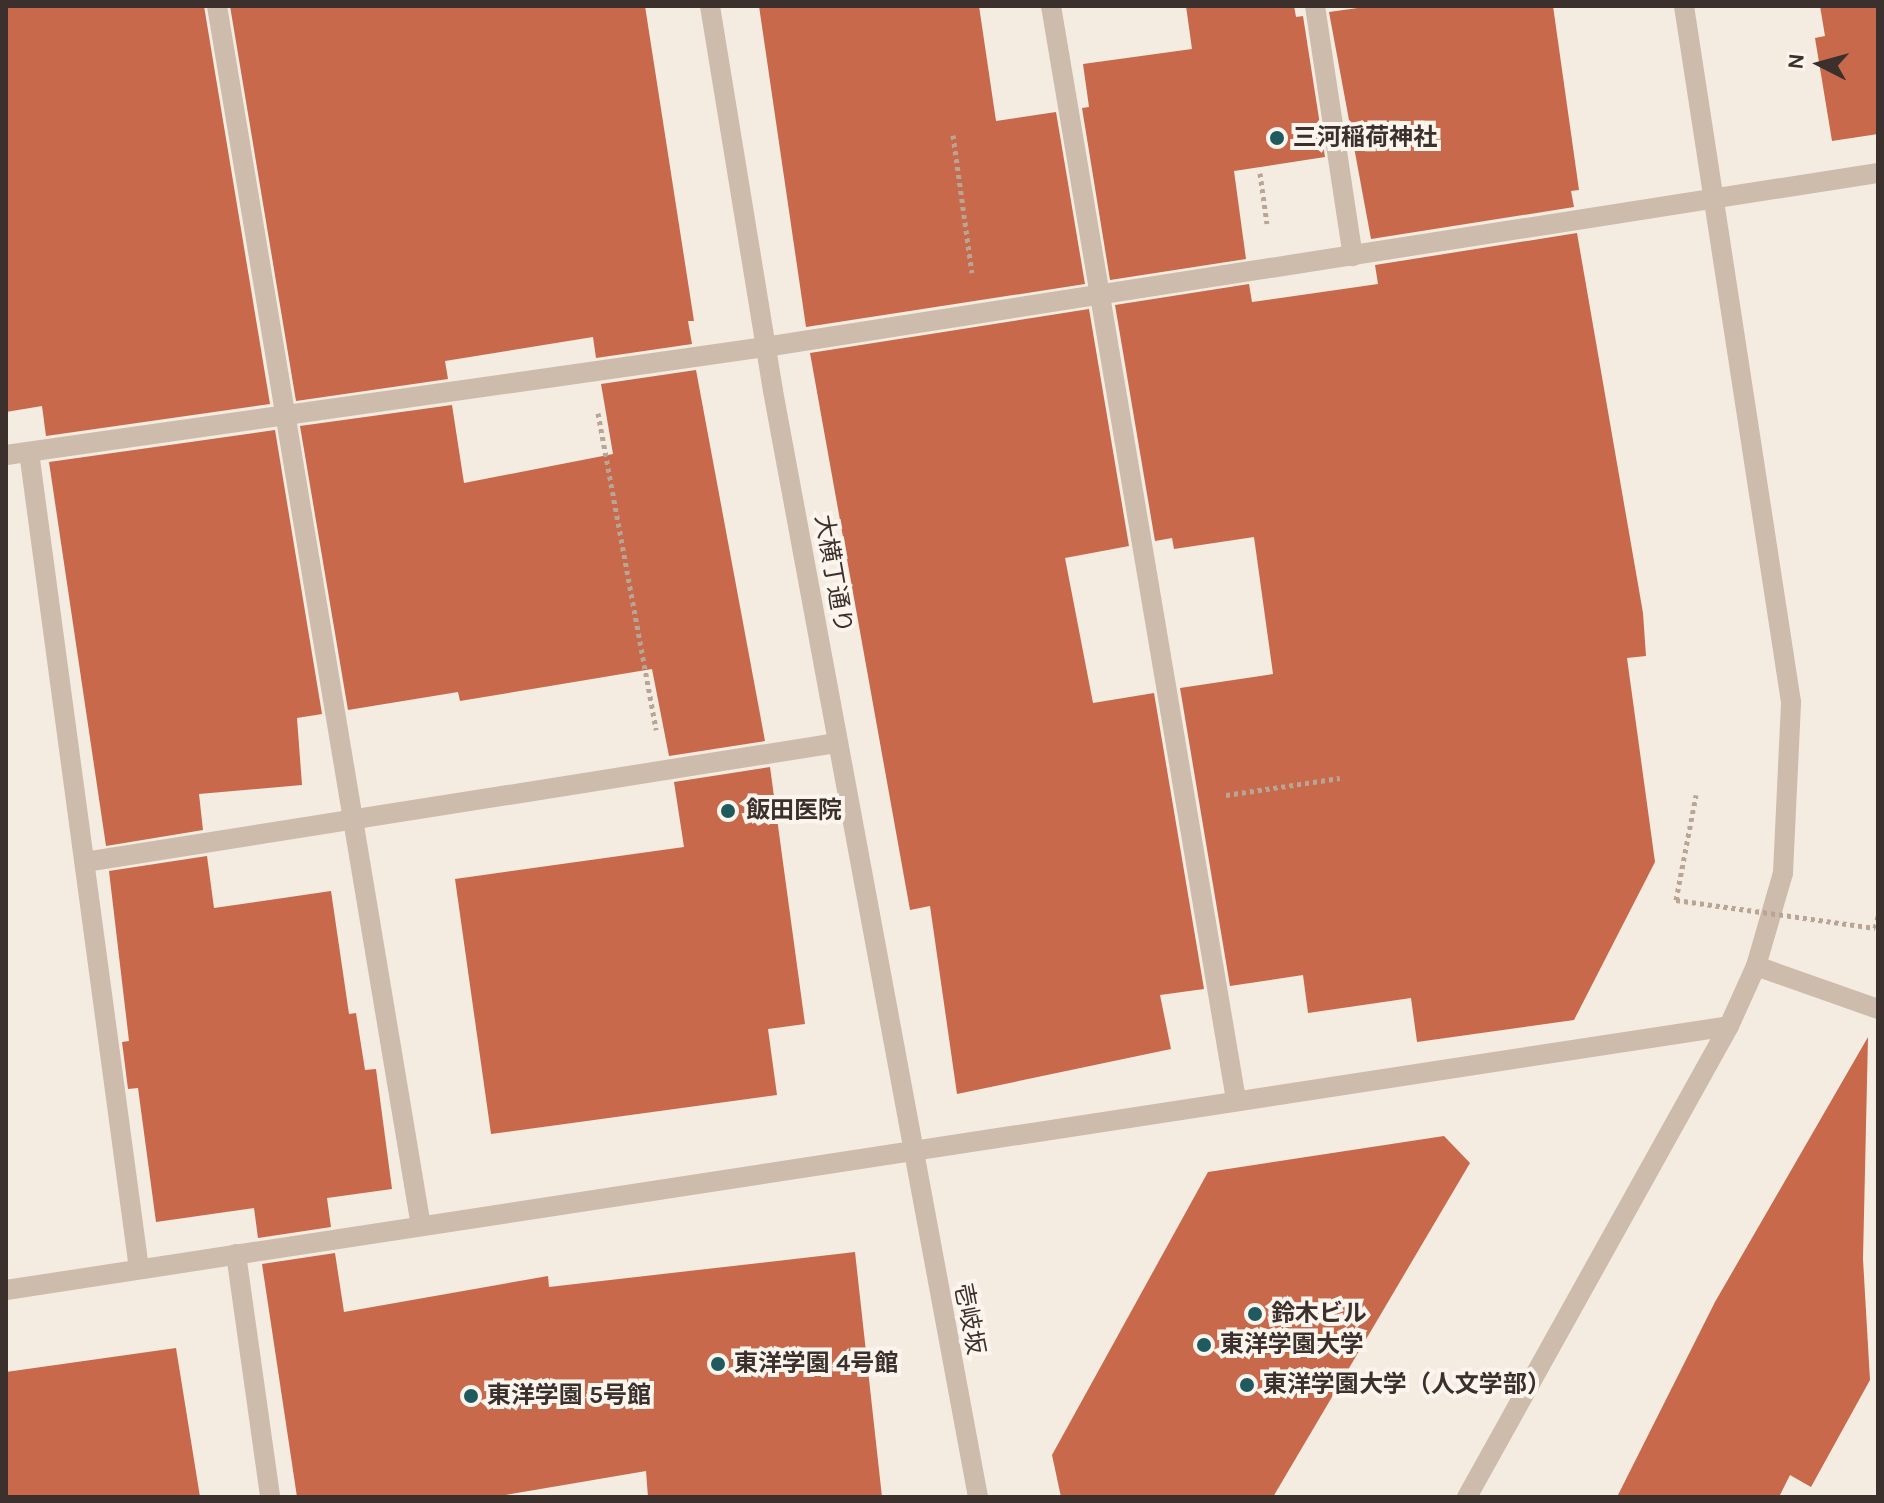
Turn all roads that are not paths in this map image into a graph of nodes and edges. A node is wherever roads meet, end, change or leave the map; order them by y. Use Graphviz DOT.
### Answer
graph roads {
  1 [pos="217,6"];
  2 [pos="710,6"];
  3 [pos="1051,6"];
  4 [pos="1315,6"];
  5 [pos="1684,6"];
  6 [pos="1878,173"];
  7 [pos="1714,200"];
  8 [pos="1353,256"];
  9 [pos="1095,295"];
  10 [pos="765,347"];
  11 [pos="285,416"];
  12 [pos="29,452"];
  13 [pos="6,455"];
  14 [pos="836,743"];
  15 [pos="353,819"];
  16 [pos="85,862"];
  17 [pos="1756,966"];
  18 [pos="1878,1009"];
  19 [pos="1729,1026"];
  20 [pos="1236,1100"];
  21 [pos="910,1150"];
  22 [pos="421,1226"];
  23 [pos="236,1254"];
  24 [pos="139,1269"];
  25 [pos="6,1290"];
  26 [pos="270,1497"];
  27 [pos="978,1497"];
  28 [pos="1467,1497"];
  1 -- 11 [label="street"];
  2 -- 10 [label="street, 大横丁通り"];
  3 -- 9 [label="street"];
  4 -- 8 [label="street"];
  5 -- 7 [label="street"];
  6 -- 7 [label="street"];
  7 -- 8 [label="street"];
  7 -- 17 [label="street"];
  8 -- 9 [label="street"];
  9 -- 10 [label="street"];
  9 -- 20 [label="street"];
  10 -- 11 [label="street"];
  10 -- 14 [label="street, 大横丁通り"];
  11 -- 12 [label="street"];
  11 -- 15 [label="street"];
  12 -- 13 [label="street"];
  12 -- 16 [label="street"];
  14 -- 15 [label="street"];
  14 -- 21 [label="street, 大横丁通り"];
  15 -- 16 [label="street"];
  15 -- 22 [label="street"];
  16 -- 24 [label="street"];
  17 -- 18 [label="street"];
  17 -- 19 [label="street"];
  19 -- 20 [label="street"];
  19 -- 28 [label="street"];
  20 -- 21 [label="street"];
  21 -- 22 [label="street"];
  21 -- 27 [label="street, 壱岐坂"];
  22 -- 23 [label="street"];
  23 -- 24 [label="street"];
  23 -- 26 [label="street"];
  24 -- 25 [label="street"];
}
